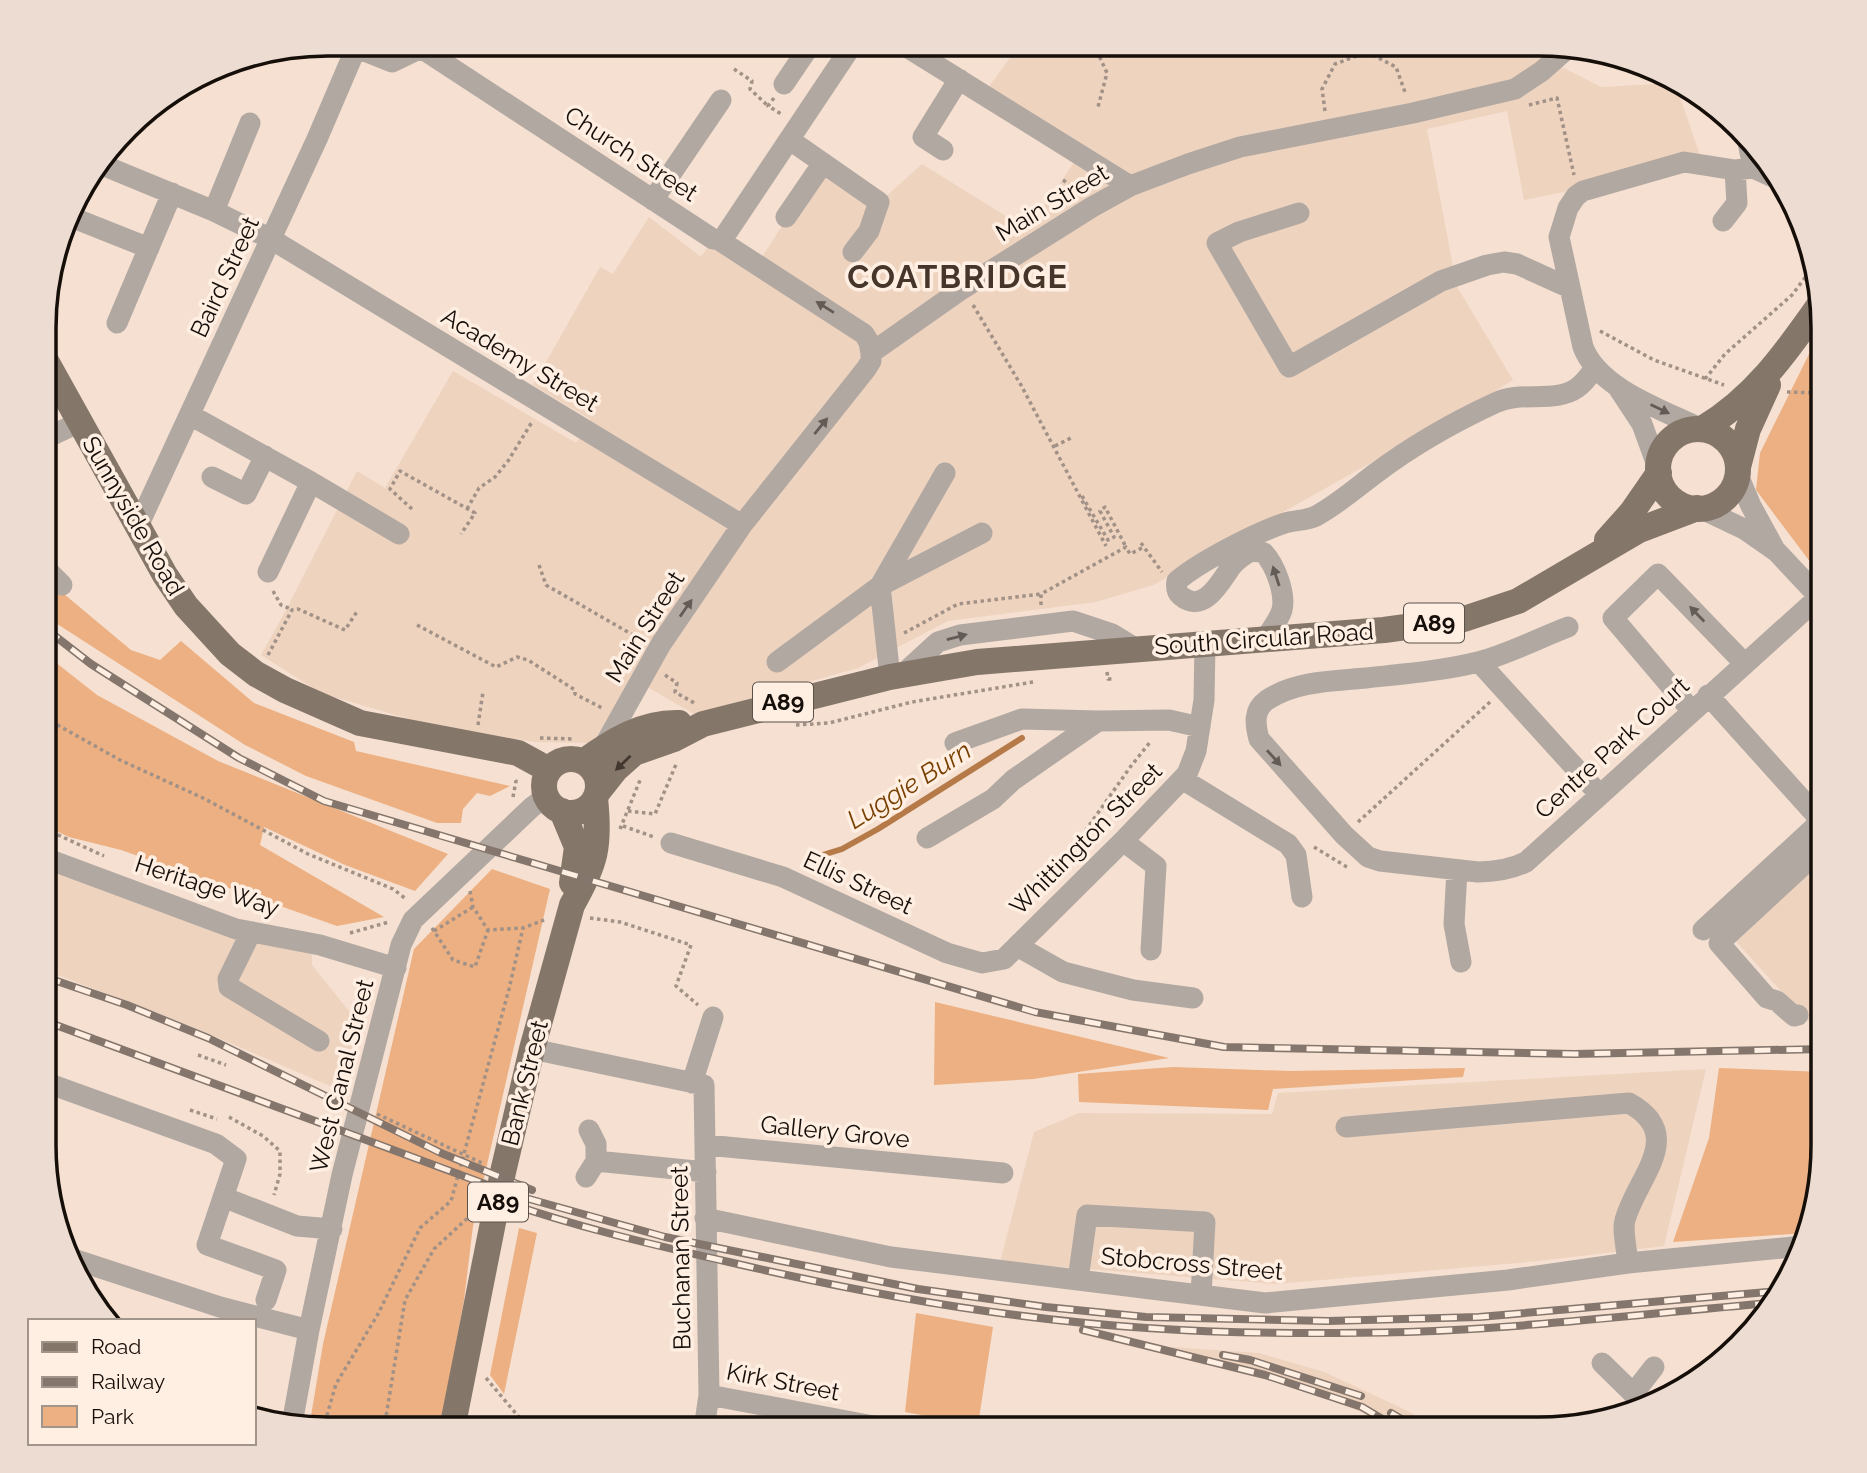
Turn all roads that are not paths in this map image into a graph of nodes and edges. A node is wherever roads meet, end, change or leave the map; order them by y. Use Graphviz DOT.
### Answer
graph roads {
  1 [pos="347,56"];
  2 [pos="377,56"];
  3 [pos="403,56"];
  4 [pos="436,56"];
  5 [pos="803,56"];
  6 [pos="845,56"];
  7 [pos="922,56"];
  8 [pos="1558,57"];
  9 [pos="959,79"];
  10 [pos="784,84"];
  11 [pos="721,100"];
  12 [pos="250,123"];
  13 [pos="790,140"];
  14 [pos="943,150"];
  15 [pos="1746,153"];
  16 [pos="822,163"];
  17 [pos="108,167"];
  18 [pos="1744,169"];
  19 [pos="1763,175"];
  20 [pos="1130,186"];
  21 [pos="172,193"];
  22 [pos="653,200"];
  23 [pos="214,211"];
  24 [pos="1299,214"];
  25 [pos="786,217"];
  26 [pos="79,220"];
  27 [pos="1723,221"];
  28 [pos="271,239"];
  29 [pos="719,240"];
  30 [pos="149,248"];
  31 [pos="853,252"];
  32 [pos="1570,288"];
  33 [pos="1810,318"];
  34 [pos="117,323"];
  35 [pos="871,353"];
  36 [pos="1780,361"];
  37 [pos="1595,368"];
  38 [pos="56,379"];
  39 [pos="1619,388"];
  40 [pos="190,415"];
  41 [pos="80,422"];
  42 [pos="1702,429"];
  43 [pos="56,433"];
  44 [pos="265,456"];
  45 [pos="1658,470"];
  46 [pos="1738,471"];
  47 [pos="945,473"];
  48 [pos="212,477"];
  49 [pos="311,482"];
  50 [pos="1700,509"];
  51 [pos="1287,523"];
  52 [pos="742,524"];
  53 [pos="138,526"];
  54 [pos="982,533"];
  55 [pos="399,534"];
  56 [pos="1254,550"];
  57 [pos="1777,552"];
  58 [pos="1588,559"];
  59 [pos="1222,562"];
  60 [pos="268,572"];
  61 [pos="56,579"];
  62 [pos="62,585"];
  63 [pos="880,586"];
  64 [pos="1811,588"];
  65 [pos="1811,607"];
  66 [pos="1568,626"];
  67 [pos="1265,639"];
  68 [pos="1205,643"];
  69 [pos="1135,648"];
  70 [pos="777,662"];
  71 [pos="1479,662"];
  72 [pos="1744,663"];
  73 [pos="896,676"];
  74 [pos="1708,695"];
  75 [pos="1691,710"];
  76 [pos="1098,720"];
  77 [pos="703,724"];
  78 [pos="1200,727"];
  79 [pos="955,743"];
  80 [pos="589,749"];
  81 [pos="549,770"];
  82 [pos="1182,779"];
  83 [pos="1600,795"];
  84 [pos="596,796"];
  85 [pos="554,804"];
  86 [pos="1811,809"];
  87 [pos="1811,831"];
  88 [pos="927,838"];
  89 [pos="1123,841"];
  90 [pos="671,843"];
  91 [pos="1811,858"];
  92 [pos="56,862"];
  93 [pos="1457,870"];
  94 [pos="1302,897"];
  95 [pos="575,911"];
  96 [pos="1703,930"];
  97 [pos="251,932"];
  98 [pos="1017,946"];
  99 [pos="1150,950"];
  100 [pos="1461,962"];
  101 [pos="396,968"];
  102 [pos="1194,998"];
  103 [pos="1798,1016"];
  104 [pos="713,1017"];
  105 [pos="319,1041"];
  106 [pos="532,1049"];
  107 [pos="698,1084"];
  108 [pos="56,1086"];
  109 [pos="1346,1127"];
  110 [pos="589,1130"];
  111 [pos="706,1145"];
  112 [pos="706,1172"];
  113 [pos="1003,1173"];
  114 [pos="223,1197"];
  115 [pos="705,1217"];
  116 [pos="332,1229"];
  117 [pos="1791,1247"];
  118 [pos="83,1263"];
  119 [pos="1628,1263"];
  120 [pos="1078,1280"];
  121 [pos="1200,1295"];
  122 [pos="266,1300"];
  123 [pos="218,1314"];
  124 [pos="246,1319"];
  125 [pos="256,1321"];
  126 [pos="309,1330"];
  127 [pos="1602,1363"];
  128 [pos="1654,1367"];
  129 [pos="709,1395"];
  130 [pos="1642,1396"];
  131 [pos="1637,1398"];
  132 [pos="294,1415"];
  133 [pos="454,1417"];
  134 [pos="706,1417"];
  135 [pos="825,1417"];
  1 -- 28 [label="street, Baird Street"];
  2 -- 3 [label="street, Church Street"];
  4 -- 22 [label="street, Church Street"];
  5 -- 10 [label="street"];
  6 -- 13 [label="street"];
  7 -- 9 [label="street"];
  8 -- 20 [label="street, Main Street"];
  9 -- 14 [label="street"];
  9 -- 20 [label="street"];
  11 -- 22 [label="street"];
  12 -- 23 [label="street"];
  13 -- 16 [label="street"];
  13 -- 29 [label="street"];
  15 -- 18 [label="street"];
  16 -- 25 [label="street"];
  16 -- 31 [label="street"];
  17 -- 21 [label="street, Academy Street"];
  18 -- 19 [label="street"];
  18 -- 27 [label="street"];
  18 -- 32 [label="street"];
  20 -- 35 [label="street, Main Street"];
  21 -- 23 [label="street, Academy Street"];
  21 -- 30 [label="street"];
  22 -- 29 [label="street, Church Street"];
  23 -- 28 [label="street, Academy Street"];
  24 -- 32 [label="street"];
  26 -- 30 [label="street"];
  28 -- 40 [label="street, Baird Street"];
  28 -- 52 [label="street, Academy Street"];
  35 -- 29 [label="street, Church Street, one-way"];
  30 -- 34 [label="street"];
  32 -- 37 [label="street"];
  33 -- 36 [label="main road, A89"];
  52 -- 35 [label="street, Main Street, one-way"];
  36 -- 42 [label="main road, A89"];
  36 -- 46 [label="main road, A89"];
  37 -- 39 [label="street"];
  37 -- 51 [label="street"];
  38 -- 41 [label="main road, Sunnyside Road"];
  39 -- 42 [label="street, one-way"];
  39 -- 45 [label="street"];
  40 -- 44 [label="street"];
  40 -- 53 [label="street, Baird Street"];
  41 -- 43 [label="street"];
  41 -- 53 [label="main road, Sunnyside Road"];
  42 -- 45 [label="main road, A89"];
  42 -- 46 [label="main road"];
  44 -- 48 [label="street"];
  44 -- 49 [label="street"];
  45 -- 50 [label="main road"];
  45 -- 58 [label="main road, South Circular Road / A89"];
  46 -- 50 [label="main road, A89"];
  46 -- 57 [label="street, Centre Park Court"];
  47 -- 63 [label="street"];
  49 -- 55 [label="street"];
  49 -- 60 [label="street"];
  50 -- 57 [label="street, Centre Park Court"];
  50 -- 58 [label="main road, South Circular Road / A89"];
  51 -- 56 [label="street"];
  51 -- 59 [label="street"];
  80 -- 52 [label="street, Main Street, one-way"];
  53 -- 81 [label="main road, Sunnyside Road"];
  54 -- 63 [label="street"];
  56 -- 59 [label="street"];
  67 -- 56 [label="street, one-way"];
  57 -- 64 [label="street, Centre Park Court"];
  58 -- 67 [label="main road, South Circular Road / A89"];
  59 -- 59 [label="street"];
  61 -- 62 [label="street"];
  63 -- 70 [label="street"];
  63 -- 73 [label="street"];
  65 -- 72 [label="street, Centre Park Court"];
  66 -- 71 [label="street"];
  67 -- 68 [label="main road, South Circular Road / A89"];
  68 -- 69 [label="main road, South Circular Road / A89"];
  68 -- 78 [label="street, Whittington Street"];
  69 -- 73 [label="main road, South Circular Road / A89"];
  73 -- 69 [label="street, South Circular Road, one-way"];
  71 -- 83 [label="street"];
  71 -- 93 [label="street, Centre Park Court, one-way"];
  72 -- 74 [label="street, Centre Park Court"];
  72 -- 75 [label="street, one-way"];
  73 -- 77 [label="main road, South Circular Road / A89"];
  74 -- 75 [label="street, Centre Park Court"];
  74 -- 86 [label="street"];
  75 -- 83 [label="street, Centre Park Court"];
  76 -- 78 [label="street"];
  76 -- 79 [label="street"];
  76 -- 88 [label="street"];
  77 -- 80 [label="main road, South Circular Road / A89"];
  77 -- 84 [label="main road, South Circular Road / A89, one-way"];
  78 -- 82 [label="street, Whittington Street"];
  80 -- 81 [label="main road, A89"];
  80 -- 84 [label="main road, A89"];
  81 -- 85 [label="main road, A89"];
  82 -- 89 [label="street, Whittington Street"];
  82 -- 94 [label="street"];
  83 -- 93 [label="street, Centre Park Court"];
  84 -- 85 [label="main road, A89"];
  84 -- 95 [label="main road, Bank Street / A89"];
  85 -- 95 [label="main road, Bank Street / A89"];
  85 -- 101 [label="street, West Canal Street"];
  87 -- 96 [label="street"];
  89 -- 98 [label="street, Whittington Street"];
  89 -- 99 [label="street"];
  90 -- 98 [label="street, Ellis Street"];
  91 -- 103 [label="street"];
  92 -- 97 [label="street, Heritage Way"];
  93 -- 100 [label="street"];
  95 -- 106 [label="main road, Bank Street / A89"];
  97 -- 101 [label="street, Heritage Way"];
  97 -- 105 [label="street"];
  98 -- 102 [label="street"];
  101 -- 116 [label="street, West Canal Street"];
  104 -- 107 [label="street, Buchanan Street"];
  106 -- 107 [label="street"];
  106 -- 133 [label="main road, Bank Street / A89"];
  107 -- 111 [label="street, Buchanan Street"];
  108 -- 114 [label="street"];
  109 -- 119 [label="street"];
  110 -- 112 [label="street"];
  111 -- 112 [label="street, Buchanan Street"];
  111 -- 113 [label="street, Gallery Grove"];
  112 -- 115 [label="street, Buchanan Street"];
  114 -- 116 [label="street"];
  114 -- 122 [label="street"];
  115 -- 120 [label="street, Stobcross Street"];
  115 -- 129 [label="street, Buchanan Street"];
  116 -- 126 [label="street, West Canal Street"];
  117 -- 119 [label="street, Stobcross Street"];
  118 -- 123 [label="street"];
  119 -- 121 [label="street, Stobcross Street"];
  120 -- 121 [label="street, Stobcross Street"];
  120 -- 121 [label="street"];
  123 -- 124 [label="street"];
  125 -- 126 [label="street"];
  126 -- 132 [label="street, West Canal Street"];
  127 -- 131 [label="street"];
  128 -- 130 [label="street"];
  129 -- 134 [label="street, Buchanan Street"];
  129 -- 135 [label="street, Kirk Street"];
}
